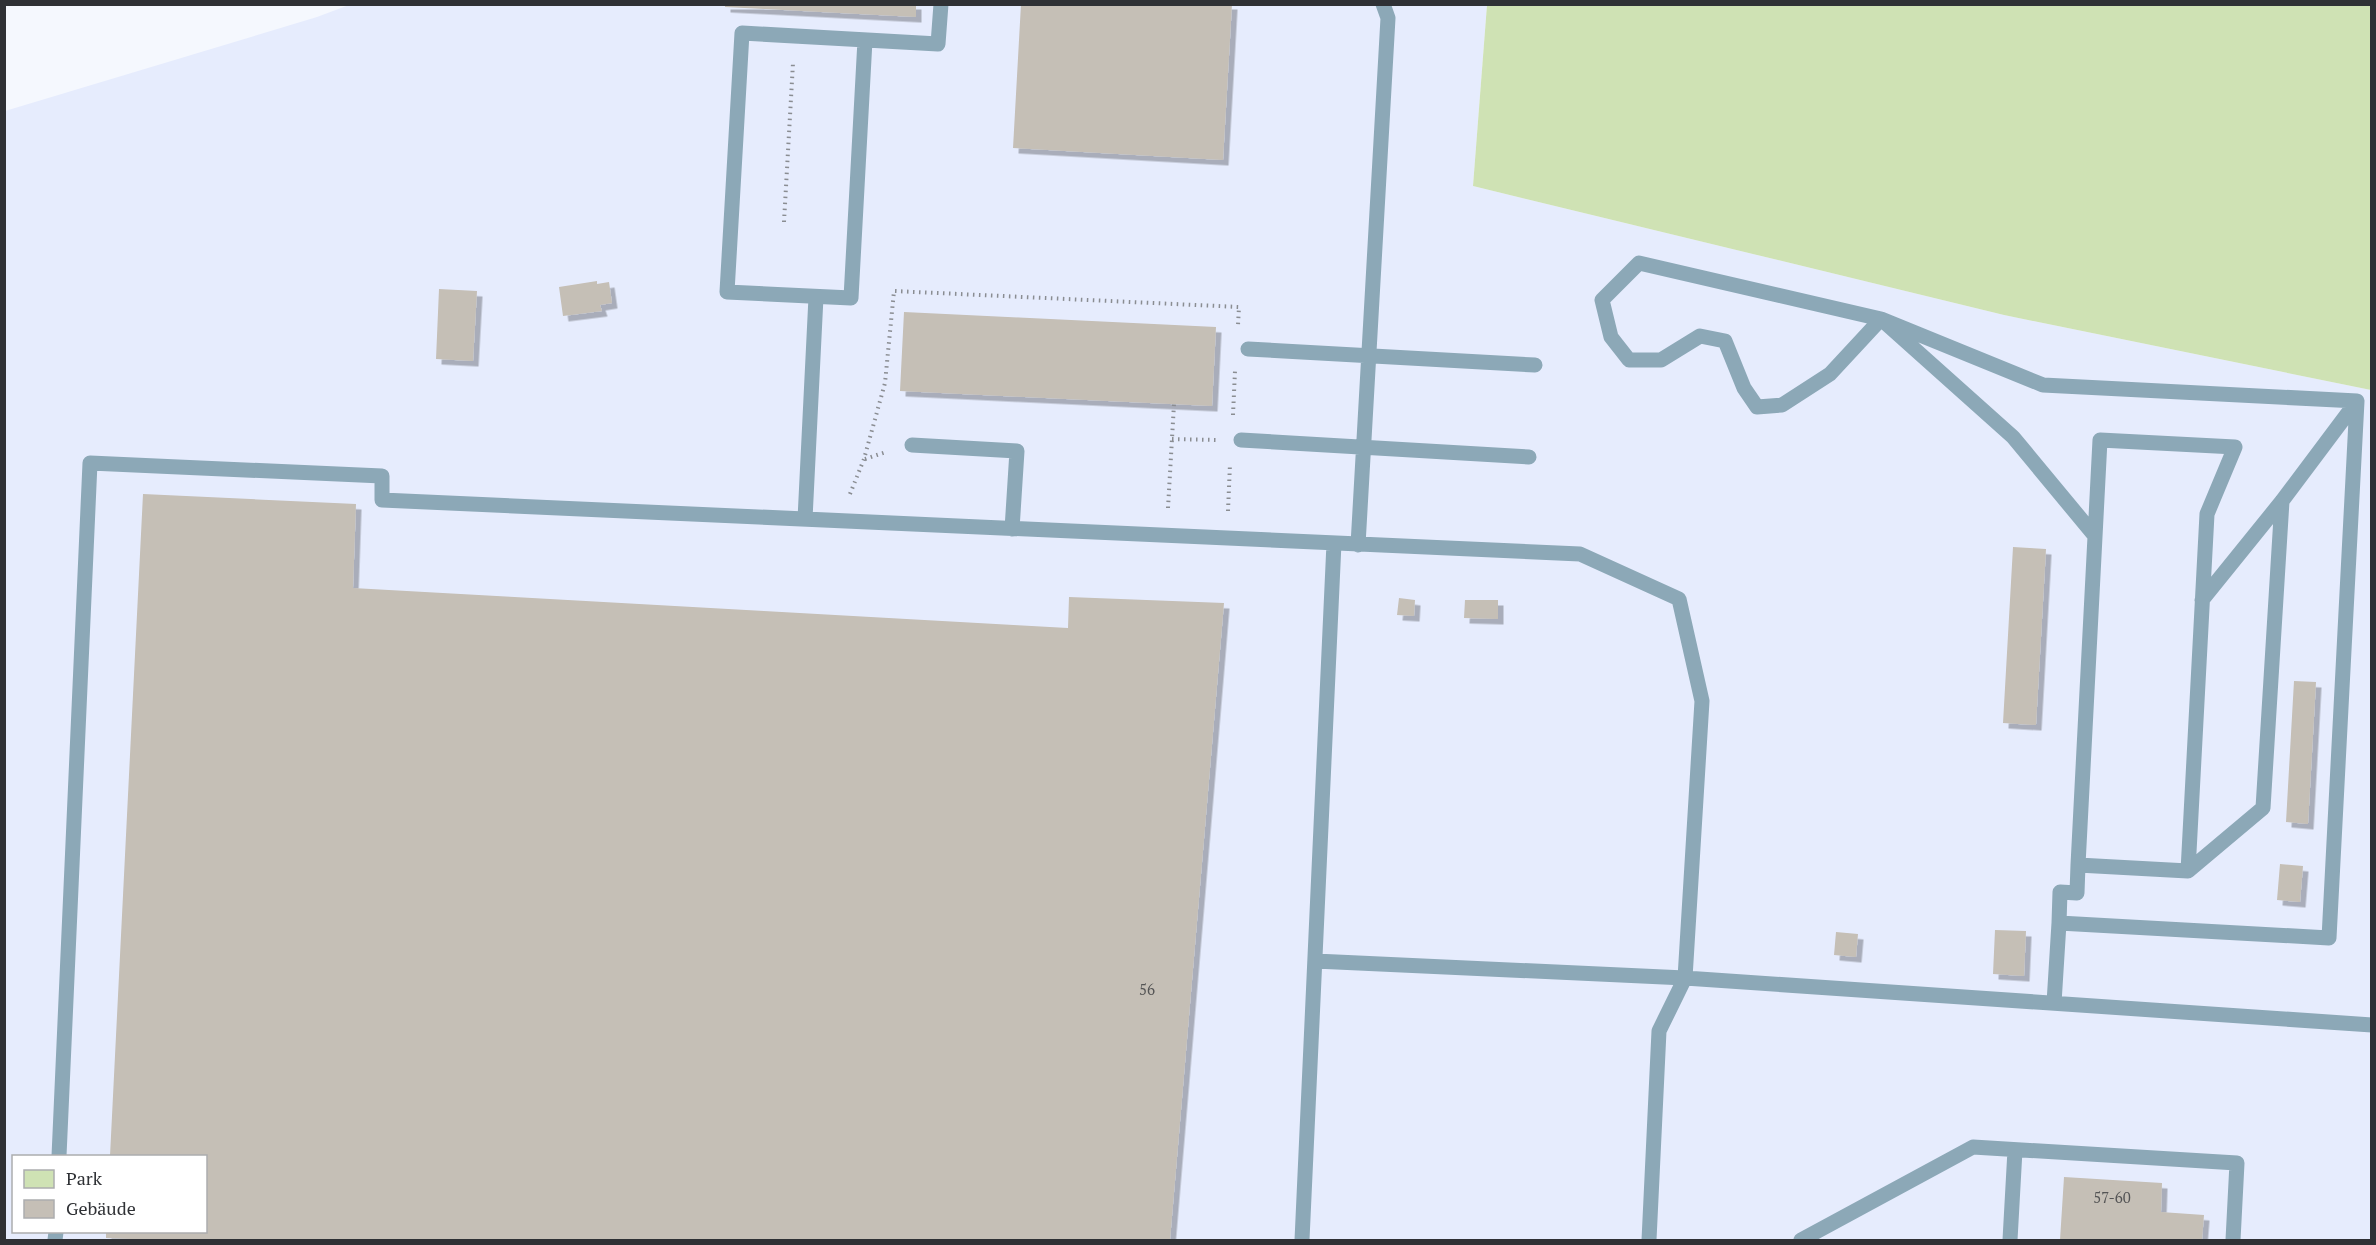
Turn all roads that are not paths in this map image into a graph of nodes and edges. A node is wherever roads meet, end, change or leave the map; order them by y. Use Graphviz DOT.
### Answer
graph roads {
  1 [pos="941,4"];
  2 [pos="1383,4"];
  3 [pos="865,40"];
  4 [pos="816,297"];
  5 [pos="1881,319"];
  6 [pos="1248,349"];
  7 [pos="1369,356"];
  8 [pos="1535,365"];
  9 [pos="2356,401"];
  10 [pos="1236,441"];
  11 [pos="912,445"];
  12 [pos="1364,447"];
  13 [pos="1529,457"];
  14 [pos="2282,501"];
  15 [pos="804,519"];
  16 [pos="1012,529"];
  17 [pos="2095,536"];
  18 [pos="1334,543"];
  19 [pos="1358,544"];
  20 [pos="2202,600"];
  21 [pos="2078,865"];
  22 [pos="2188,871"];
  23 [pos="2059,923"];
  24 [pos="1315,961"];
  25 [pos="1685,978"];
  26 [pos="2054,1003"];
  27 [pos="2372,1025"];
  28 [pos="2015,1150"];
  29 [pos="59,1155"];
  30 [pos="1302,1240"];
  31 [pos="1649,1240"];
  32 [pos="1801,1240"];
  33 [pos="2010,1240"];
  34 [pos="2233,1240"];
  1 -- 3 [label="lane"];
  2 -- 7 [label="lane"];
  3 -- 4 [label="lane"];
  3 -- 4 [label="lane"];
  4 -- 15 [label="lane"];
  5 -- 5 [label="lane"];
  5 -- 9 [label="lane"];
  5 -- 17 [label="lane"];
  6 -- 7 [label="lane"];
  7 -- 8 [label="lane"];
  7 -- 12 [label="lane"];
  9 -- 14 [label="lane"];
  9 -- 23 [label="lane"];
  10 -- 12 [label="lane"];
  11 -- 16 [label="lane"];
  12 -- 13 [label="lane"];
  12 -- 19 [label="lane"];
  14 -- 20 [label="lane"];
  14 -- 22 [label="lane"];
  15 -- 16 [label="lane"];
  15 -- 29 [label="lane"];
  16 -- 18 [label="lane"];
  17 -- 20 [label="lane"];
  17 -- 21 [label="lane"];
  18 -- 19 [label="lane"];
  18 -- 24 [label="lane"];
  19 -- 25 [label="lane"];
  20 -- 22 [label="lane"];
  21 -- 22 [label="lane"];
  21 -- 23 [label="lane"];
  23 -- 26 [label="lane"];
  24 -- 25 [label="lane"];
  24 -- 30 [label="lane"];
  25 -- 26 [label="lane"];
  25 -- 31 [label="lane"];
  26 -- 27 [label="lane"];
  28 -- 32 [label="lane"];
  28 -- 33 [label="lane"];
  28 -- 34 [label="lane"];
}
